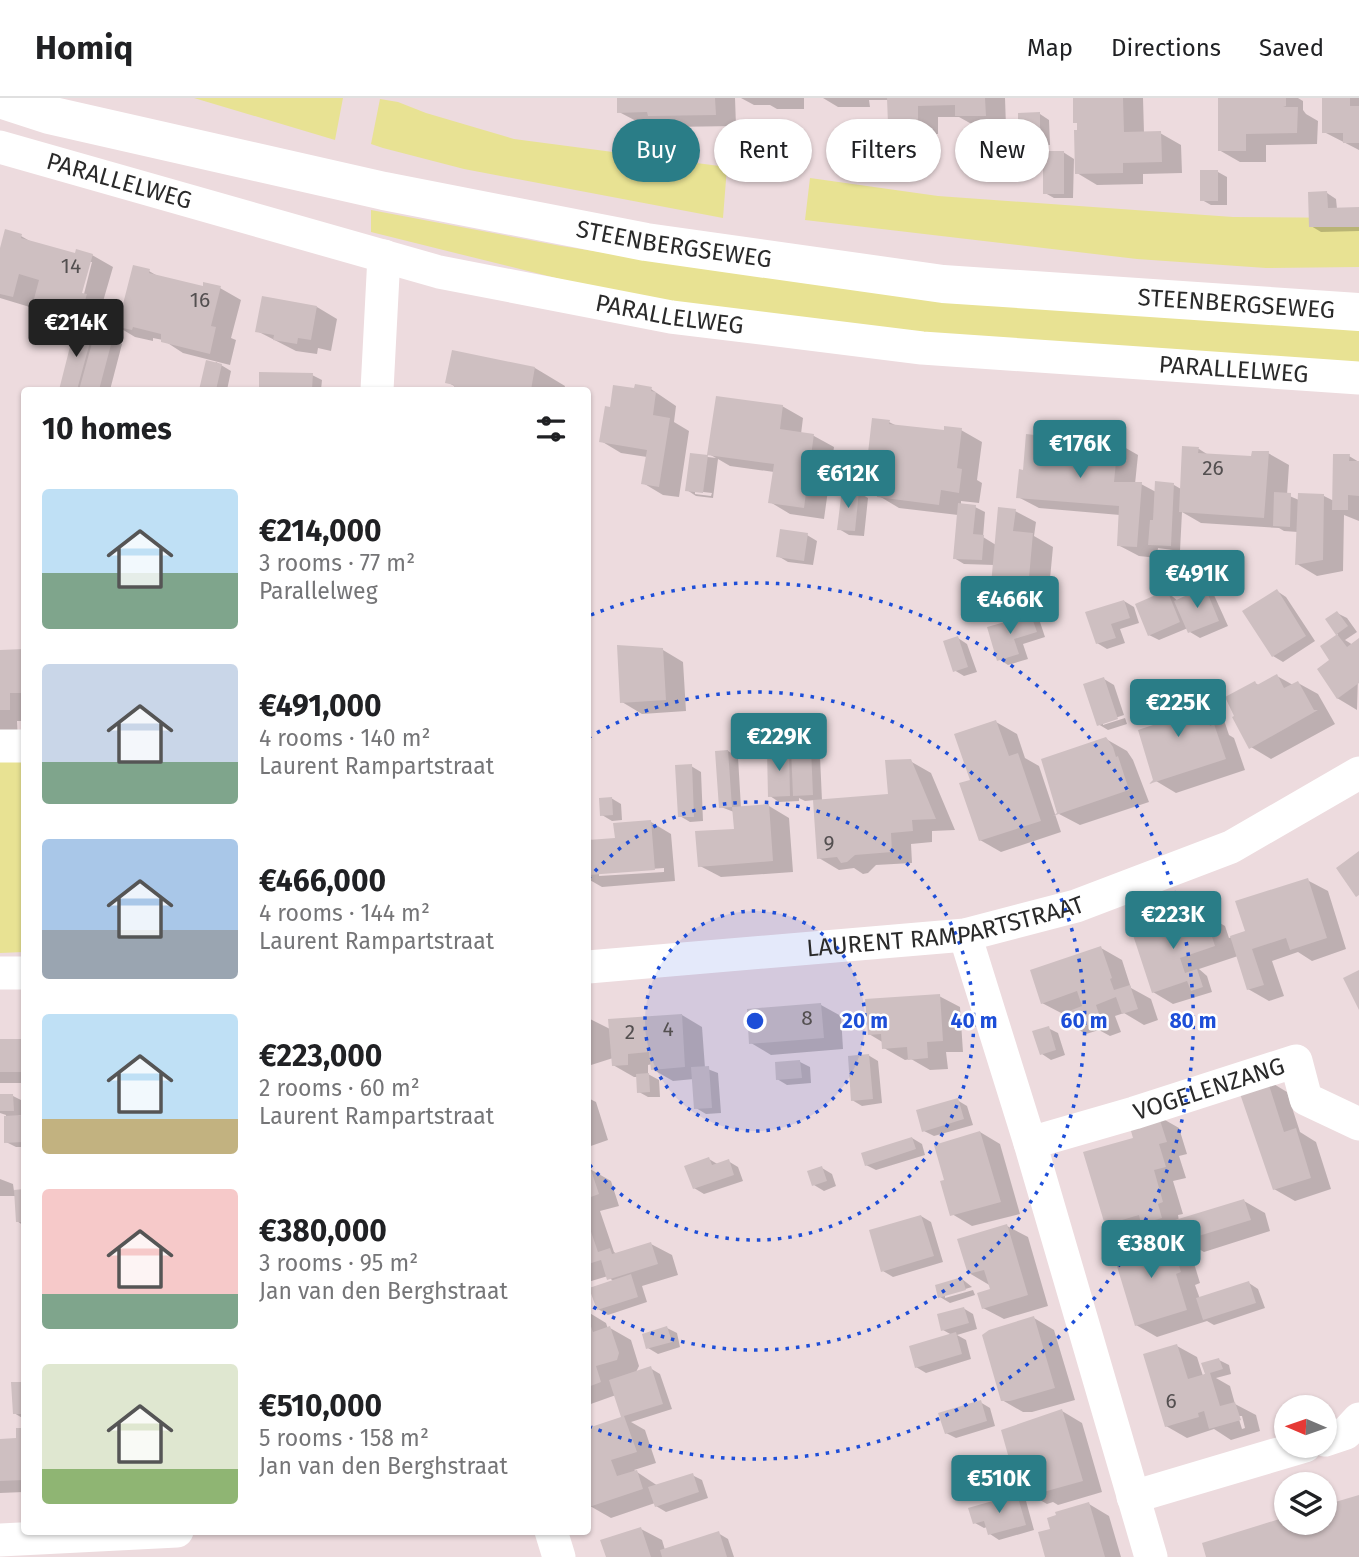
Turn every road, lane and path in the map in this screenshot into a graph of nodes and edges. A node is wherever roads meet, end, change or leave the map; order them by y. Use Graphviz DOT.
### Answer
graph roads {
  1 [pos="0,99"];
  2 [pos="0,147"];
  3 [pos="384,256"];
  4 [pos="1359,312"];
  5 [pos="1359,378"];
  6 [pos="377,387"];
  7 [pos="0,746"];
  8 [pos="21,746"];
  9 [pos="1359,773"];
  10 [pos="965,935"];
  11 [pos="591,967"];
  12 [pos="0,973"];
  13 [pos="21,973"];
  14 [pos="1359,1124"];
  15 [pos="1030,1143"];
  16 [pos="1359,1419"];
  17 [pos="1337,1436"];
  18 [pos="1274,1455"];
  19 [pos="1133,1497"];
  20 [pos="98,1535"];
  21 [pos="552,1535"];
  22 [pos="0,1540"];
  23 [pos="559,1557"];
  24 [pos="1151,1557"];
  1 -- 4 [label="main road, STEENBERGSEWEG"];
  2 -- 3 [label="street, PARALLELWEG"];
  3 -- 5 [label="street, PARALLELWEG"];
  3 -- 6 [label="street"];
  7 -- 8 [label="street"];
  9 -- 10 [label="street, LAURENT RAMPARTSTRAAT"];
  10 -- 11 [label="street, LAURENT RAMPARTSTRAAT"];
  10 -- 15 [label="street"];
  12 -- 13 [label="street"];
  14 -- 15 [label="street, VOGELENZANG"];
  15 -- 19 [label="street"];
  16 -- 17 [label="street"];
  18 -- 19 [label="street"];
  19 -- 24 [label="street"];
  20 -- 22 [label="street"];
  21 -- 23 [label="street"];
}
